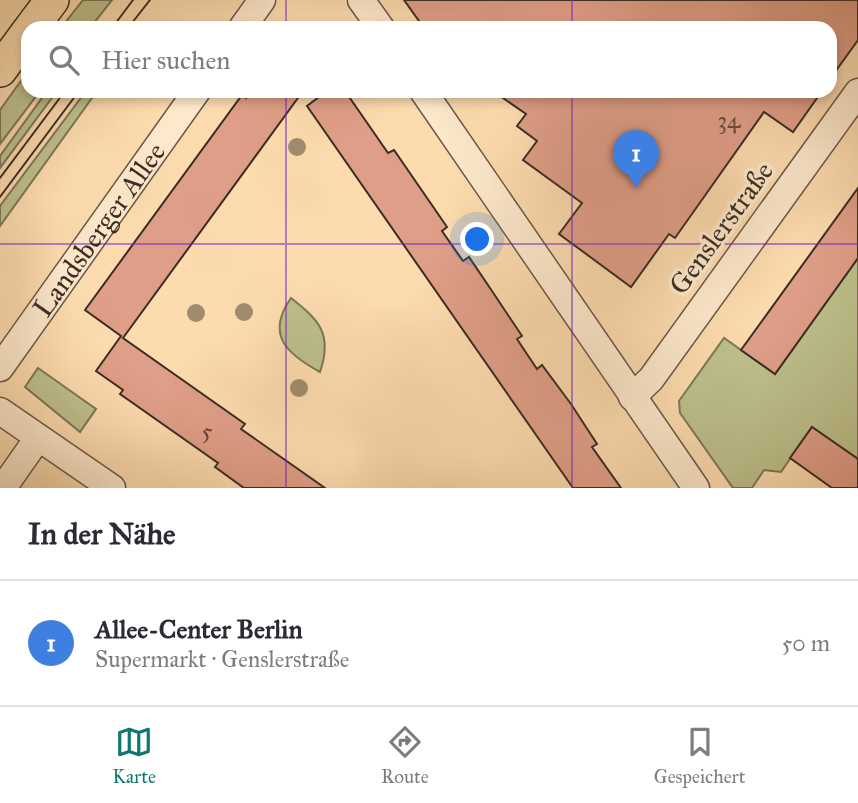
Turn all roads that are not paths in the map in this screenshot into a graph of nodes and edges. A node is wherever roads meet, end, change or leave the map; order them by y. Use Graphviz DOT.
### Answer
graph roads {
  1 [pos="52,0"];
  2 [pos="262,0"];
  3 [pos="361,0"];
  4 [pos="36,21"];
  5 [pos="247,21"];
  6 [pos="376,21"];
  7 [pos="21,41"];
  8 [pos="0,70"];
  9 [pos="858,92"];
  10 [pos="192,98"];
  11 [pos="429,98"];
  12 [pos="0,368"];
  13 [pos="632,397"];
  14 [pos="0,411"];
  15 [pos="38,438"];
  16 [pos="4,488"];
  17 [pos="111,488"];
  18 [pos="696,488"];
  1 -- 4 [label="main road"];
  2 -- 5 [label="street"];
  3 -- 6 [label="street"];
  7 -- 8 [label="main road"];
  9 -- 13 [label="street, Genslerstraße"];
  10 -- 12 [label="street, Landsberger Allee"];
  11 -- 13 [label="street"];
  13 -- 18 [label="street"];
  14 -- 15 [label="street"];
  15 -- 16 [label="street"];
  15 -- 17 [label="street"];
}
